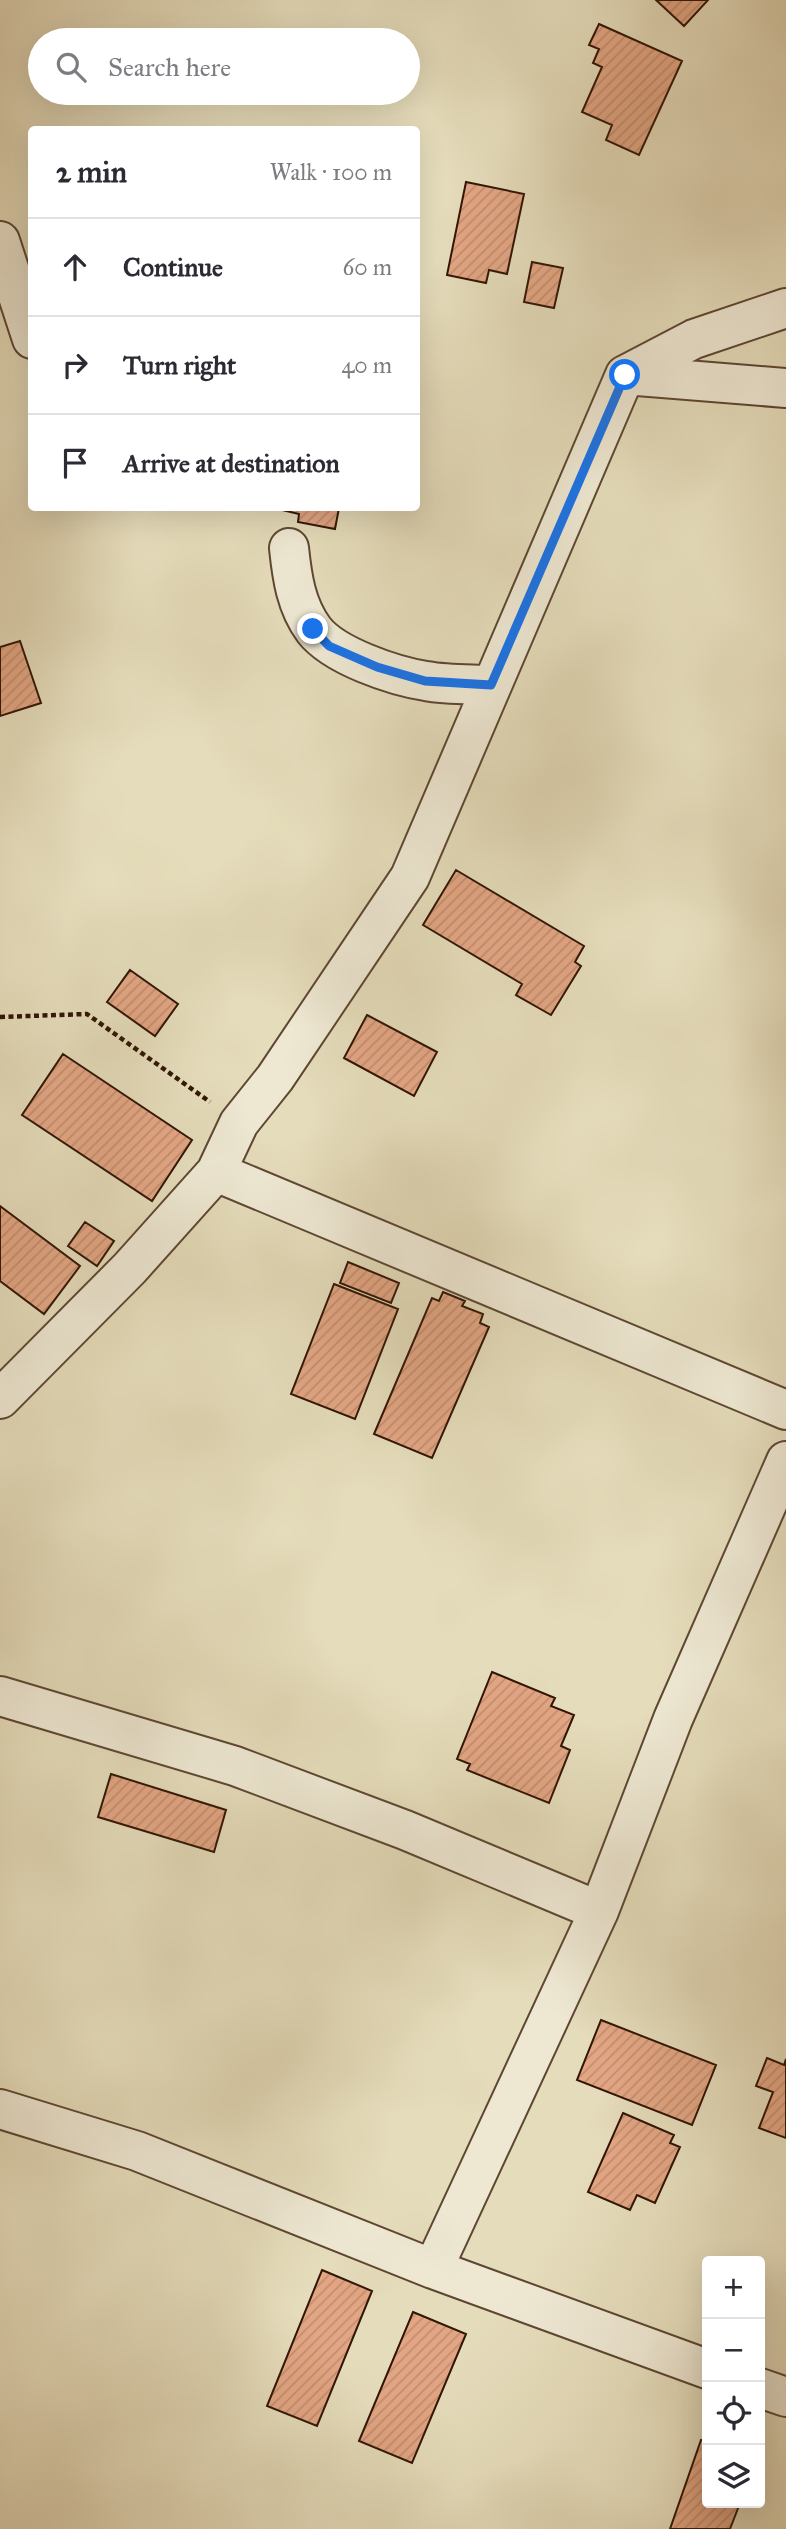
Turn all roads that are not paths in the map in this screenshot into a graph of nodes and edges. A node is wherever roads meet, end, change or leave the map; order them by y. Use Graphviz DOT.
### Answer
graph roads {
  1 [pos="0,241"];
  2 [pos="786,308"];
  3 [pos="28,327"];
  4 [pos="625,375"];
  5 [pos="786,388"];
  6 [pos="289,548"];
  7 [pos="491,685"];
  8 [pos="216,1172"];
  9 [pos="0,1399"];
  10 [pos="786,1410"];
  11 [pos="786,1461"];
  12 [pos="0,1696"];
  13 [pos="599,1911"];
  14 [pos="0,2109"];
  15 [pos="433,2269"];
  16 [pos="702,2367"];
  17 [pos="765,2390"];
  18 [pos="786,2397"];
  1 -- 3 [label="street"];
  2 -- 4 [label="street"];
  4 -- 5 [label="street"];
  4 -- 7 [label="street"];
  6 -- 7 [label="street"];
  7 -- 8 [label="street"];
  8 -- 9 [label="street"];
  8 -- 10 [label="street"];
  11 -- 13 [label="street"];
  12 -- 13 [label="street"];
  13 -- 15 [label="street"];
  14 -- 15 [label="street"];
  15 -- 16 [label="street"];
  17 -- 18 [label="street"];
}
